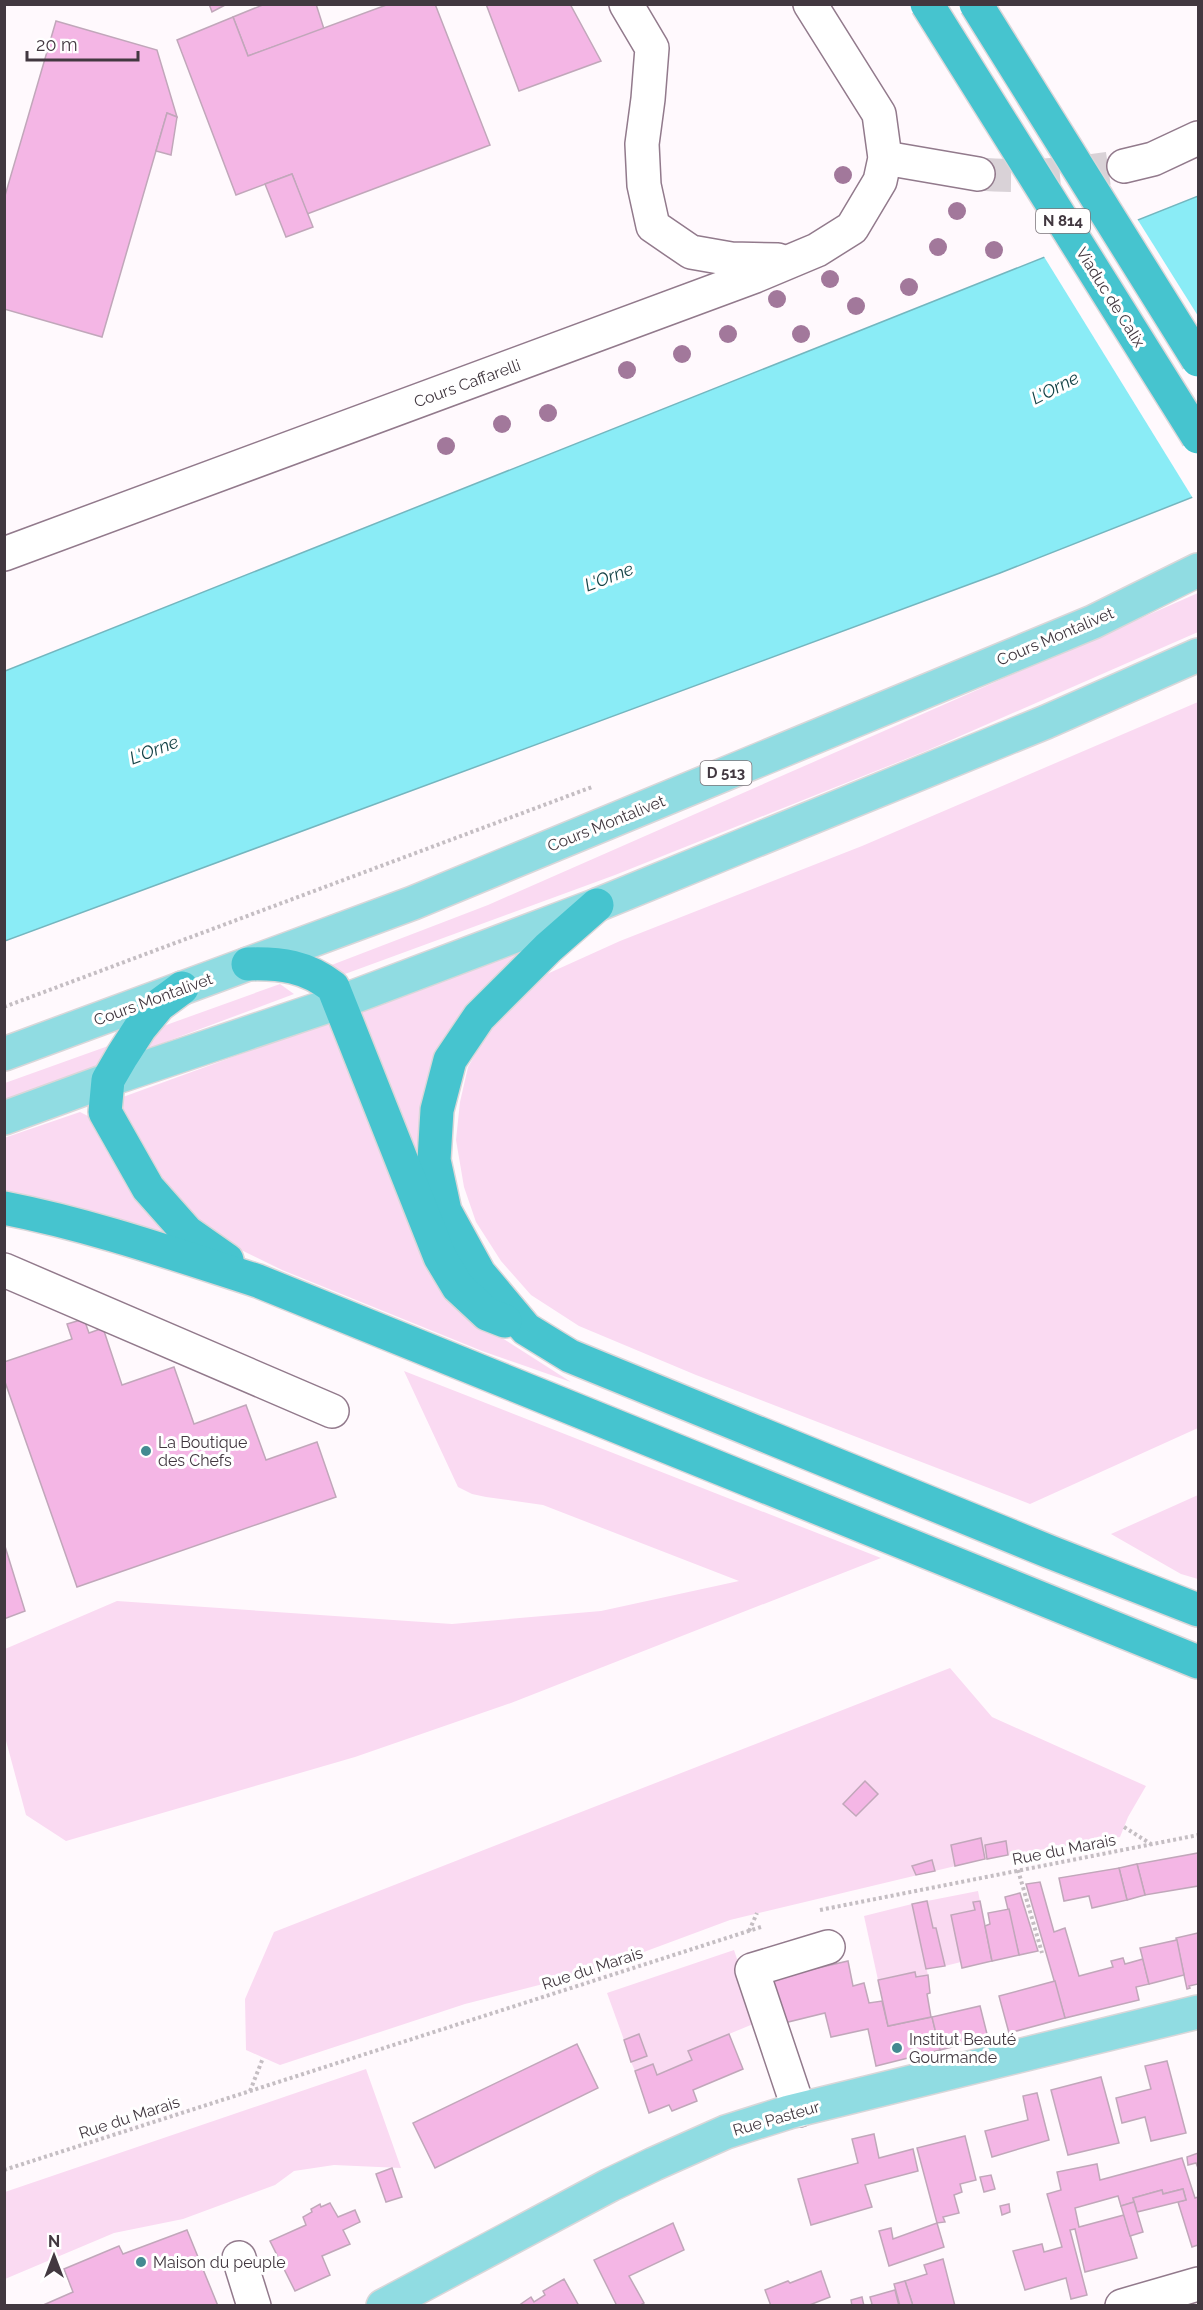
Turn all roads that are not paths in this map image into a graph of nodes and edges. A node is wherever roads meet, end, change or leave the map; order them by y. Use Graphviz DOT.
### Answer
graph roads {
  1 [pos="626,4"];
  2 [pos="810,4"];
  3 [pos="927,4"];
  4 [pos="976,4"];
  5 [pos="1198,138"];
  6 [pos="885,158"];
  7 [pos="1124,166"];
  8 [pos="978,174"];
  9 [pos="793,260"];
  10 [pos="1198,360"];
  11 [pos="1198,437"];
  12 [pos="4,554"];
  13 [pos="1198,570"];
  14 [pos="1198,655"];
  15 [pos="597,905"];
  16 [pos="248,964"];
  17 [pos="182,988"];
  18 [pos="340,1002"];
  19 [pos="4,1054"];
  20 [pos="108,1080"];
  21 [pos="4,1118"];
  22 [pos="4,1208"];
  23 [pos="4,1270"];
  24 [pos="258,1281"];
  25 [pos="526,1329"];
  26 [pos="332,1411"];
  27 [pos="1198,1610"];
  28 [pos="1198,1662"];
  29 [pos="828,1947"];
  30 [pos="1198,2012"];
  31 [pos="799,2110"];
  32 [pos="239,2258"];
  33 [pos="1198,2284"];
  34 [pos="254,2306"];
  35 [pos="383,2306"];
  36 [pos="1122,2306"];
  1 -- 9 [label="street"];
  2 -- 6 [label="street"];
  3 -- 11 [label="highway, Viaduc de Calix / N 814, bridge"];
  4 -- 10 [label="highway, N 814, bridge"];
  5 -- 7 [label="street"];
  6 -- 8 [label="street"];
  6 -- 9 [label="street, Cours Caffarelli"];
  9 -- 12 [label="street, Cours Caffarelli"];
  13 -- 16 [label="main road, Cours Montalivet / D 513"];
  14 -- 15 [label="main road"];
  15 -- 18 [label="main road"];
  15 -- 25 [label="highway"];
  16 -- 17 [label="main road, Cours Montalivet / D 513"];
  16 -- 18 [label="highway"];
  17 -- 19 [label="main road, Cours Montalivet / D 513"];
  17 -- 20 [label="highway"];
  18 -- 20 [label="main road"];
  18 -- 25 [label="highway"];
  20 -- 21 [label="main road"];
  20 -- 24 [label="highway"];
  22 -- 24 [label="highway"];
  23 -- 26 [label="street"];
  24 -- 28 [label="highway"];
  25 -- 27 [label="highway"];
  29 -- 31 [label="street"];
  30 -- 31 [label="main road, Rue Pasteur"];
  31 -- 35 [label="main road, Rue Pasteur"];
  32 -- 34 [label="street"];
  33 -- 36 [label="street"];
}
